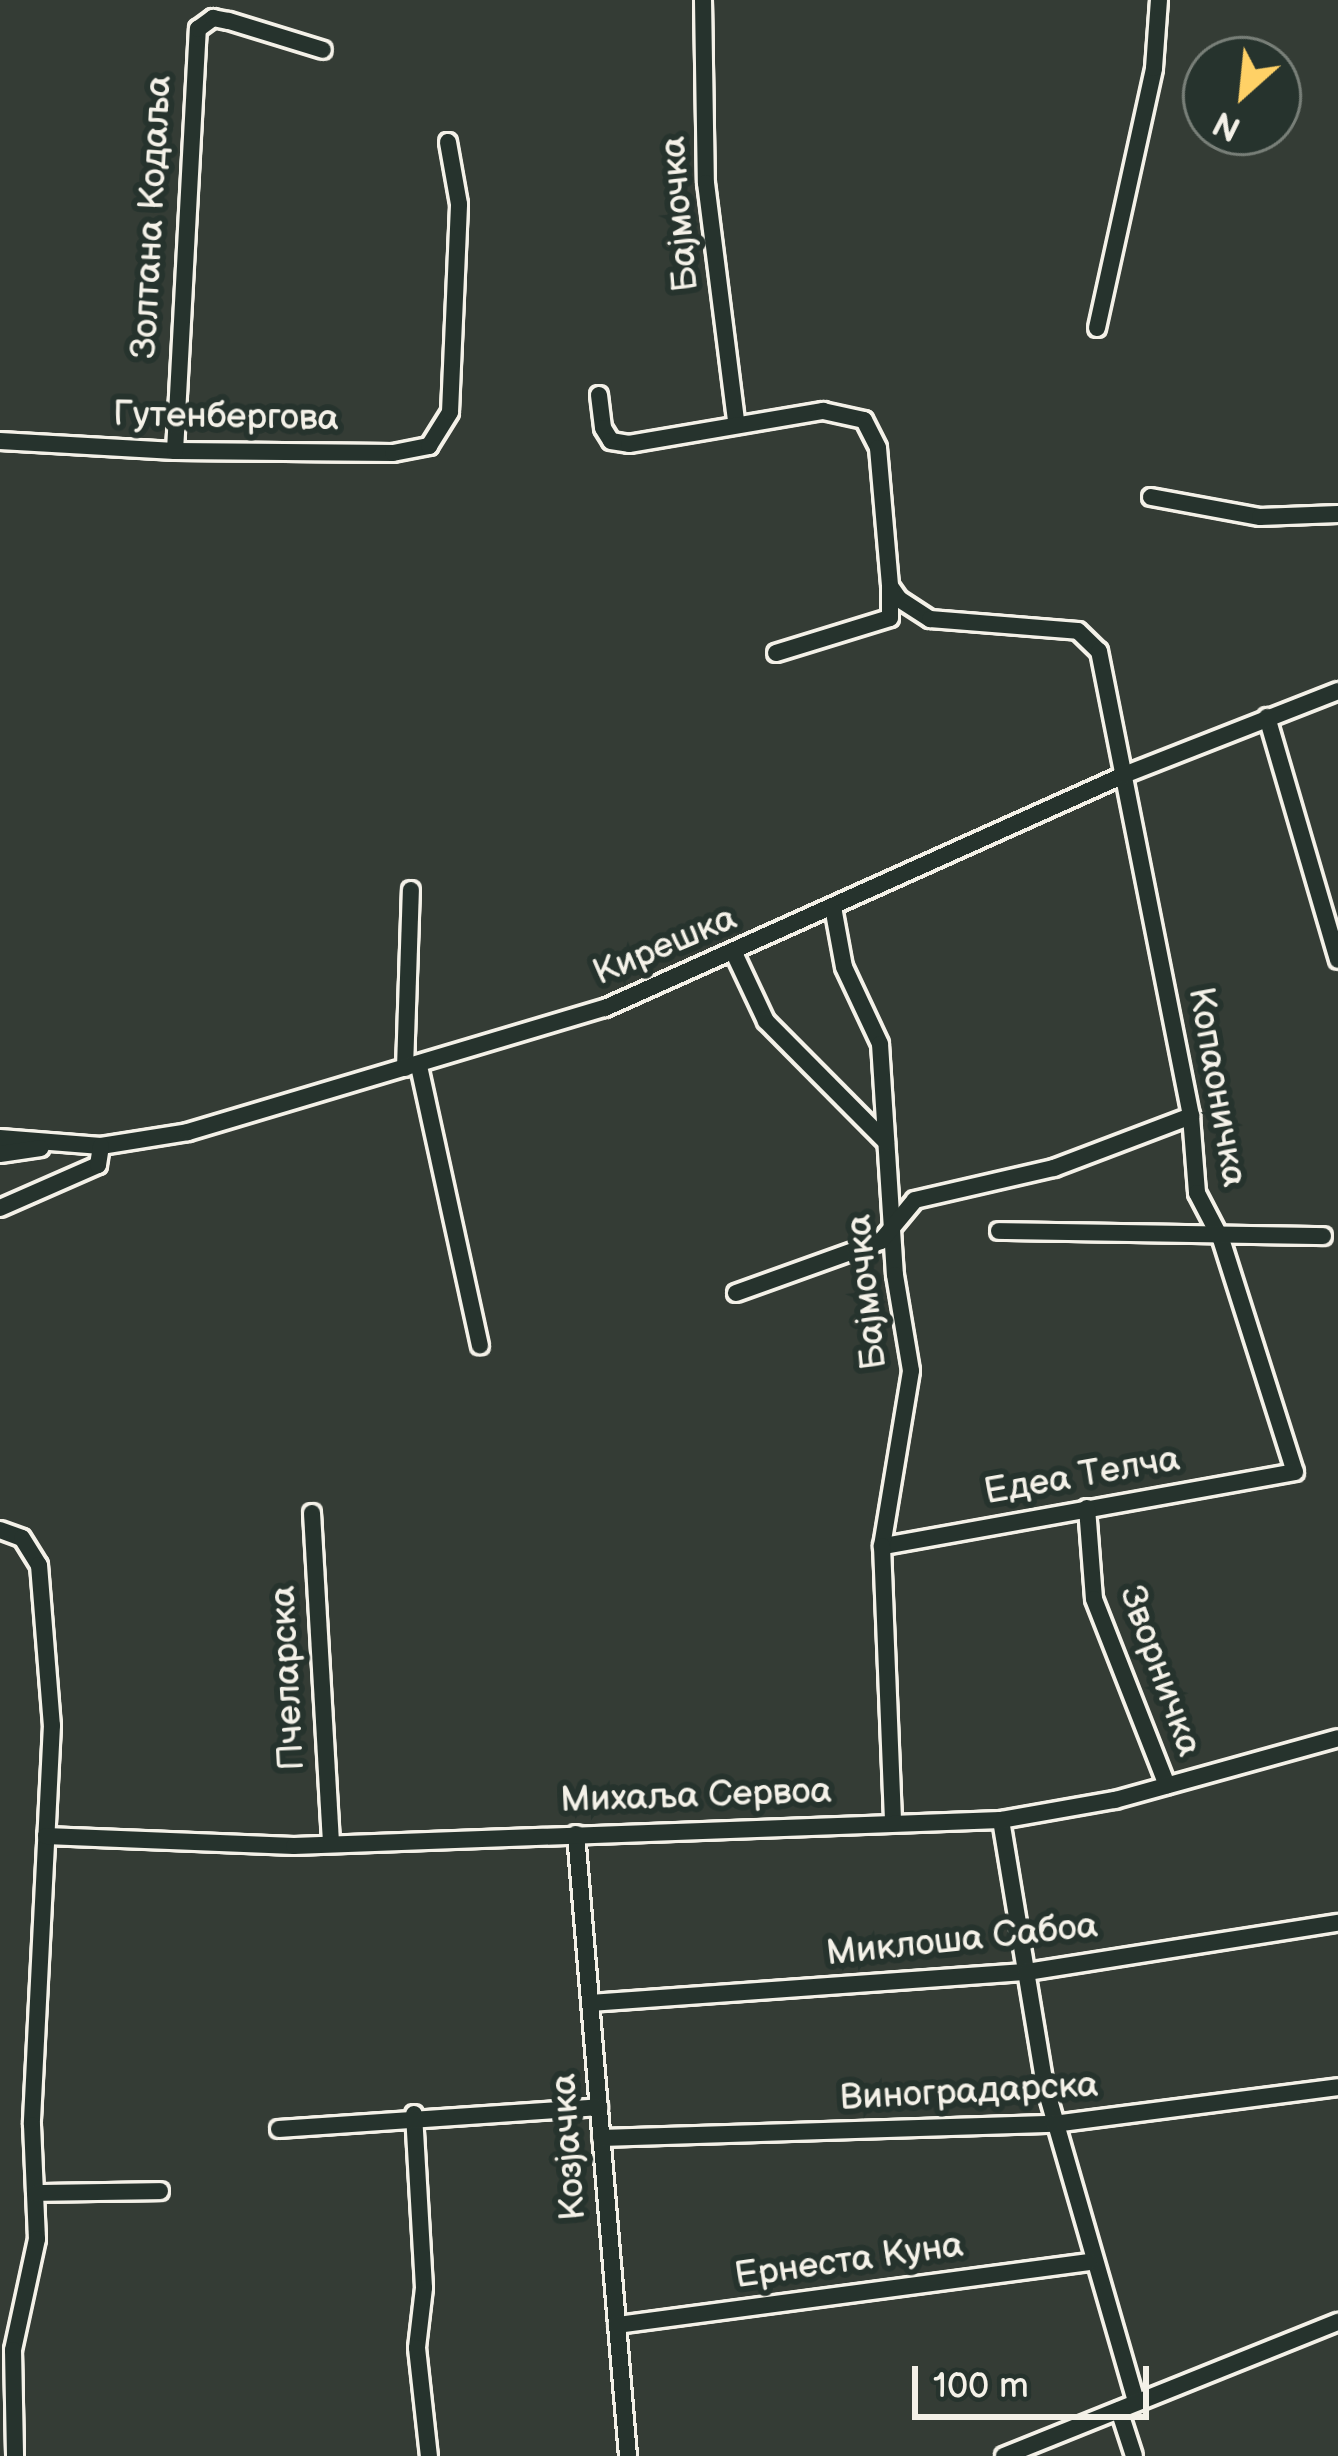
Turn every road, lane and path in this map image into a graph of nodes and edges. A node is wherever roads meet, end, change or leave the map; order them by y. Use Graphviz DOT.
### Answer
graph roads {
  1 [pos="703,0"];
  2 [pos="1159,0"];
  3 [pos="323,50"];
  4 [pos="448,142"];
  5 [pos="1097,328"];
  6 [pos="599,395"];
  7 [pos="736,421"];
  8 [pos="0,441"];
  9 [pos="175,451"];
  10 [pos="1151,497"];
  11 [pos="1338,514"];
  12 [pos="890,586"];
  13 [pos="914,614"];
  14 [pos="890,618"];
  15 [pos="776,653"];
  16 [pos="1338,691"];
  17 [pos="1267,717"];
  18 [pos="1124,775"];
  19 [pos="411,890"];
  20 [pos="833,907"];
  21 [pos="734,953"];
  22 [pos="1338,960"];
  23 [pos="412,1067"];
  24 [pos="1191,1116"];
  25 [pos="0,1138"];
  26 [pos="886,1143"];
  27 [pos="59,1144"];
  28 [pos="101,1146"];
  29 [pos="0,1154"];
  30 [pos="0,1208"];
  31 [pos="892,1232"];
  32 [pos="999,1232"];
  33 [pos="1323,1236"];
  34 [pos="1221,1239"];
  35 [pos="736,1293"];
  36 [pos="480,1345"];
  37 [pos="1294,1472"];
  38 [pos="1087,1508"];
  39 [pos="311,1513"];
  40 [pos="0,1530"];
  41 [pos="882,1546"];
  42 [pos="1338,1738"];
  43 [pos="1167,1785"];
  44 [pos="1001,1820"];
  45 [pos="893,1823"];
  46 [pos="576,1834"];
  47 [pos="46,1836"];
  48 [pos="331,1840"];
  49 [pos="1338,1923"];
  50 [pos="1027,1972"];
  51 [pos="591,2003"];
  52 [pos="1338,2087"];
  53 [pos="599,2107"];
  54 [pos="415,2114"];
  55 [pos="1054,2124"];
  56 [pos="279,2129"];
  57 [pos="601,2138"];
  58 [pos="160,2191"];
  59 [pos="34,2193"];
  60 [pos="1089,2263"];
  61 [pos="1338,2323"];
  62 [pos="617,2325"];
  63 [pos="6,2399"];
  64 [pos="1127,2406"];
  65 [pos="15,2456"];
  66 [pos="429,2456"];
  67 [pos="628,2456"];
  68 [pos="1004,2456"];
  69 [pos="1134,2456"];
  1 -- 7 [label="street, Бајмочка"];
  2 -- 5 [label="street"];
  3 -- 9 [label="street, Золтана Кодаља"];
  4 -- 9 [label="street, Гутенбергова"];
  6 -- 7 [label="street"];
  7 -- 12 [label="street"];
  8 -- 9 [label="street, Гутенбергова"];
  10 -- 11 [label="street"];
  12 -- 13 [label="street"];
  12 -- 14 [label="street"];
  13 -- 14 [label="street"];
  13 -- 18 [label="street"];
  14 -- 15 [label="street"];
  16 -- 17 [label="street, Кирешка"];
  17 -- 18 [label="street, Кирешка"];
  17 -- 22 [label="street"];
  18 -- 20 [label="street, Кирешка"];
  18 -- 24 [label="street, Копаоничка"];
  19 -- 23 [label="street"];
  20 -- 21 [label="street, Кирешка"];
  20 -- 26 [label="street, Бајмочка"];
  21 -- 23 [label="street, Кирешка"];
  21 -- 26 [label="street"];
  23 -- 28 [label="street, Кирешка"];
  23 -- 36 [label="street"];
  24 -- 31 [label="street"];
  24 -- 34 [label="street, Копаоничка"];
  25 -- 27 [label="street, Кирешка"];
  26 -- 31 [label="street, Бајмочка"];
  27 -- 28 [label="street, Кирешка"];
  27 -- 29 [label="street, Кирешка"];
  28 -- 30 [label="street"];
  31 -- 35 [label="street"];
  31 -- 41 [label="street, Бајмочка"];
  32 -- 34 [label="street"];
  33 -- 34 [label="street"];
  34 -- 37 [label="street, Копаоничка"];
  37 -- 38 [label="street, Едеа Телча"];
  38 -- 41 [label="street, Едеа Телча"];
  38 -- 43 [label="street, Зворничка"];
  39 -- 48 [label="street, Пчеларска"];
  40 -- 47 [label="street"];
  41 -- 45 [label="street, Бајмочка"];
  42 -- 43 [label="street, Михаља Сервоа"];
  43 -- 44 [label="street, Михаља Сервоа"];
  44 -- 45 [label="street, Михаља Сервоа"];
  44 -- 50 [label="street"];
  45 -- 46 [label="street, Михаља Сервоа"];
  46 -- 48 [label="street, Михаља Сервоа"];
  46 -- 51 [label="street, Козјачка"];
  47 -- 48 [label="street, Михаља Сервоа"];
  47 -- 59 [label="street"];
  49 -- 50 [label="street, Миклоша Сабоа"];
  50 -- 51 [label="street, Миклоша Сабоа"];
  50 -- 55 [label="street"];
  51 -- 53 [label="street, Козјачка"];
  52 -- 55 [label="street, Виноградарска"];
  53 -- 54 [label="street"];
  53 -- 57 [label="street, Козјачка"];
  54 -- 56 [label="street"];
  54 -- 66 [label="street"];
  55 -- 57 [label="street, Виноградарска"];
  55 -- 60 [label="street"];
  57 -- 62 [label="street, Козјачка"];
  58 -- 59 [label="street"];
  59 -- 63 [label="street"];
  60 -- 62 [label="street, Ернеста Куна"];
  60 -- 64 [label="street"];
  61 -- 64 [label="street"];
  62 -- 67 [label="street, Козјачка"];
  63 -- 65 [label="street"];
  64 -- 68 [label="street"];
  64 -- 69 [label="street"];
}
